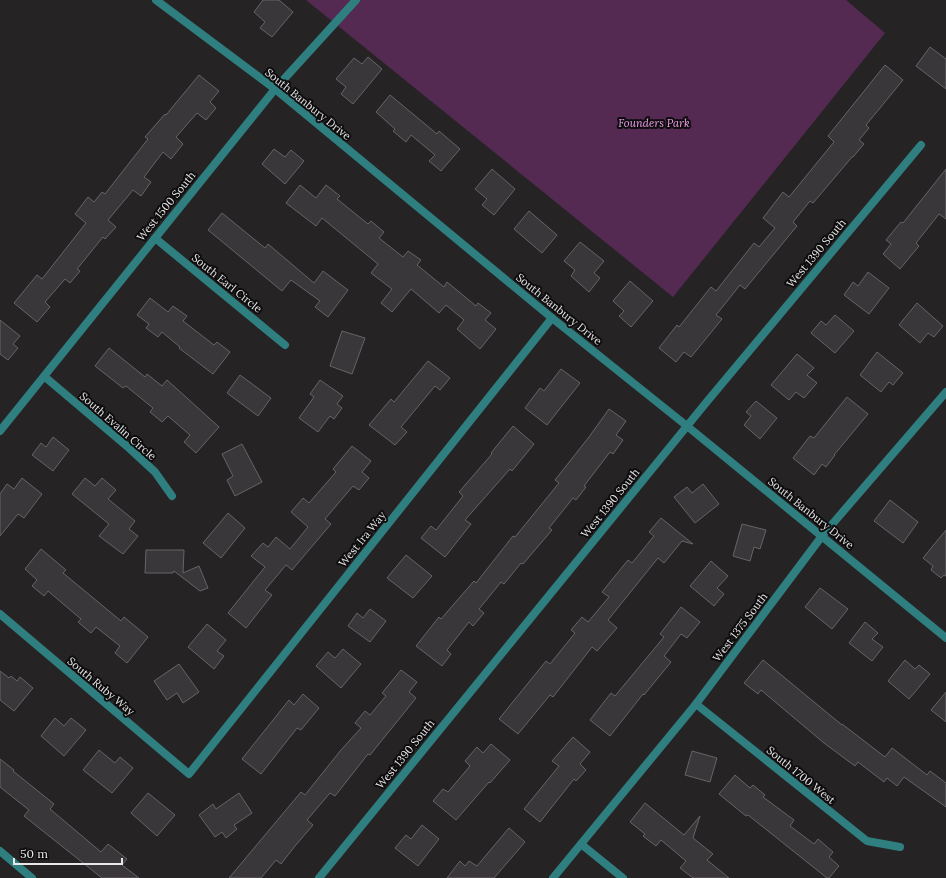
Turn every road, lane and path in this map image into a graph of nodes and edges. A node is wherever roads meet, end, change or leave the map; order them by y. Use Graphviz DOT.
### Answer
graph roads {
  1 [pos="156,0"];
  2 [pos="356,0"];
  3 [pos="275,89"];
  4 [pos="921,145"];
  5 [pos="155,238"];
  6 [pos="552,318"];
  7 [pos="285,345"];
  8 [pos="45,377"];
  9 [pos="946,392"];
  10 [pos="687,426"];
  11 [pos="0,431"];
  12 [pos="172,496"];
  13 [pos="822,536"];
  14 [pos="0,614"];
  15 [pos="946,638"];
  16 [pos="696,704"];
  17 [pos="189,774"];
  18 [pos="581,844"];
  19 [pos="900,847"];
  20 [pos="0,851"];
  21 [pos="32,878"];
  22 [pos="319,878"];
  23 [pos="553,878"];
  24 [pos="623,878"];
  1 -- 3 [label="street, South Banbury Drive"];
  2 -- 3 [label="street, West 1500 South"];
  3 -- 5 [label="street, West 1500 South"];
  3 -- 6 [label="street, South Banbury Drive"];
  4 -- 10 [label="street, West 1390 South"];
  5 -- 7 [label="street, South Earl Circle"];
  5 -- 8 [label="street, West 1500 South"];
  6 -- 10 [label="street, South Banbury Drive"];
  6 -- 17 [label="street, West Ira Way"];
  8 -- 11 [label="street, West 1500 South"];
  8 -- 12 [label="street, South Evalin Circle"];
  9 -- 13 [label="street, West 1375 South"];
  10 -- 13 [label="street, South Banbury Drive"];
  10 -- 22 [label="street, West 1390 South"];
  13 -- 15 [label="street, South Banbury Drive"];
  13 -- 16 [label="street, West 1375 South"];
  14 -- 17 [label="street, South Ruby Way"];
  16 -- 18 [label="street, West 1375 South"];
  16 -- 19 [label="street, South 1700 West"];
  18 -- 23 [label="street, West 1375 South"];
  18 -- 24 [label="street"];
  20 -- 21 [label="street"];
}
